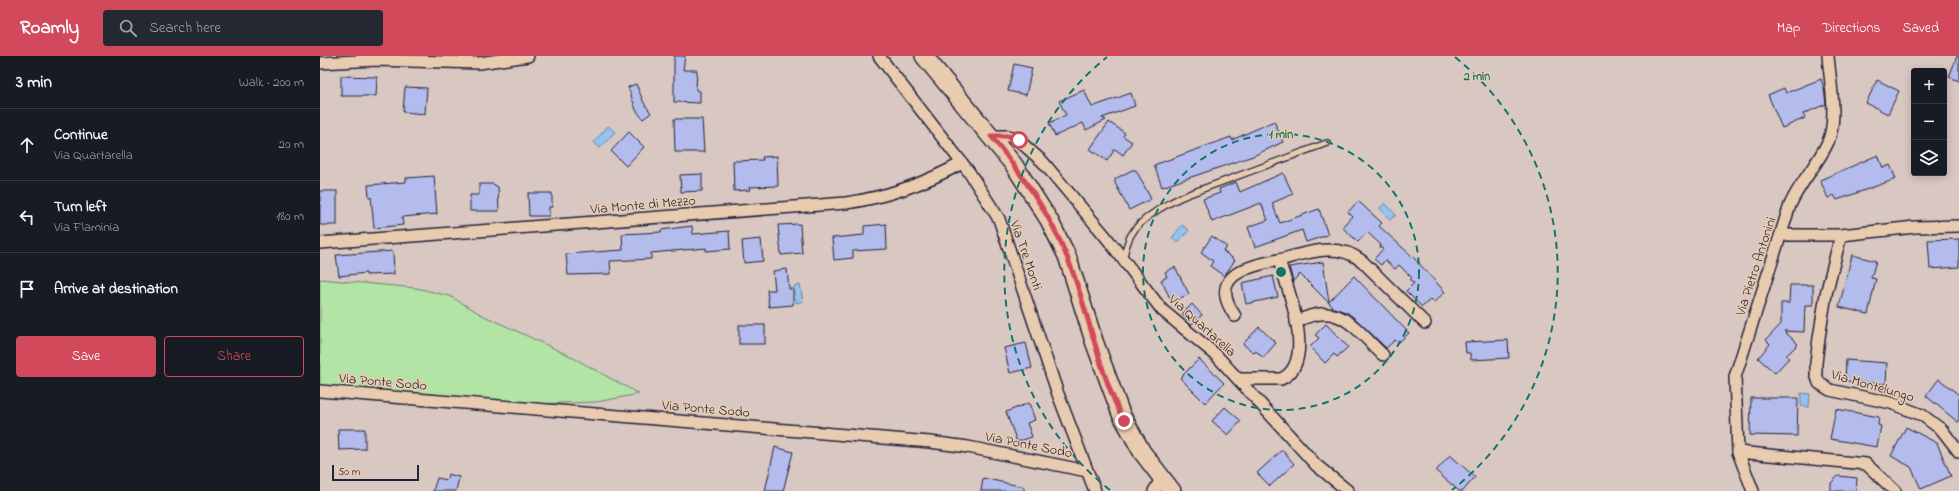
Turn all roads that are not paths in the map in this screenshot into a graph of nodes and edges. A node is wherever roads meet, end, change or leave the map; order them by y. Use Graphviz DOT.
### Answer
graph roads {
  1 [pos="528,56"];
  2 [pos="879,56"];
  3 [pos="924,56"];
  4 [pos="1828,56"];
  5 [pos="320,63"];
  6 [pos="991,136"];
  7 [pos="1327,143"];
  8 [pos="962,163"];
  9 [pos="1959,226"];
  10 [pos="1781,235"];
  11 [pos="1841,235"];
  12 [pos="320,243"];
  13 [pos="1123,259"];
  14 [pos="1279,260"];
  15 [pos="1234,316"];
  16 [pos="1296,322"];
  17 [pos="1425,323"];
  18 [pos="1383,355"];
  19 [pos="1239,379"];
  20 [pos="320,391"];
  21 [pos="1738,452"];
  22 [pos="1959,452"];
  23 [pos="1087,471"];
  24 [pos="1162,487"];
  25 [pos="1096,491"];
  26 [pos="1348,491"];
  27 [pos="1753,491"];
  28 [pos="1895,491"];
  1 -- 5 [label="street"];
  2 -- 8 [label="street, Via Tre Monti"];
  3 -- 6 [label="main road"];
  4 -- 10 [label="street, Via Pietro Antonini"];
  6 -- 13 [label="street, Via Quartarella"];
  6 -- 24 [label="main road"];
  7 -- 13 [label="lane"];
  8 -- 12 [label="street, Via Monte di Mezzo"];
  8 -- 23 [label="street, Via Tre Monti"];
  9 -- 11 [label="street"];
  10 -- 11 [label="street"];
  10 -- 21 [label="street, Via Pietro Antonini"];
  11 -- 22 [label="street, Via Montelungo"];
  13 -- 19 [label="street, Via Quartarella"];
  14 -- 15 [label="street"];
  14 -- 16 [label="street"];
  14 -- 17 [label="street"];
  16 -- 18 [label="street"];
  16 -- 19 [label="street"];
  19 -- 26 [label="street, Via Quartarella"];
  20 -- 23 [label="street, Via Ponte Sodo"];
  21 -- 27 [label="street, Via Pietro Antonini"];
  21 -- 28 [label="street"];
  23 -- 25 [label="street, Via Tre Monti"];
}
